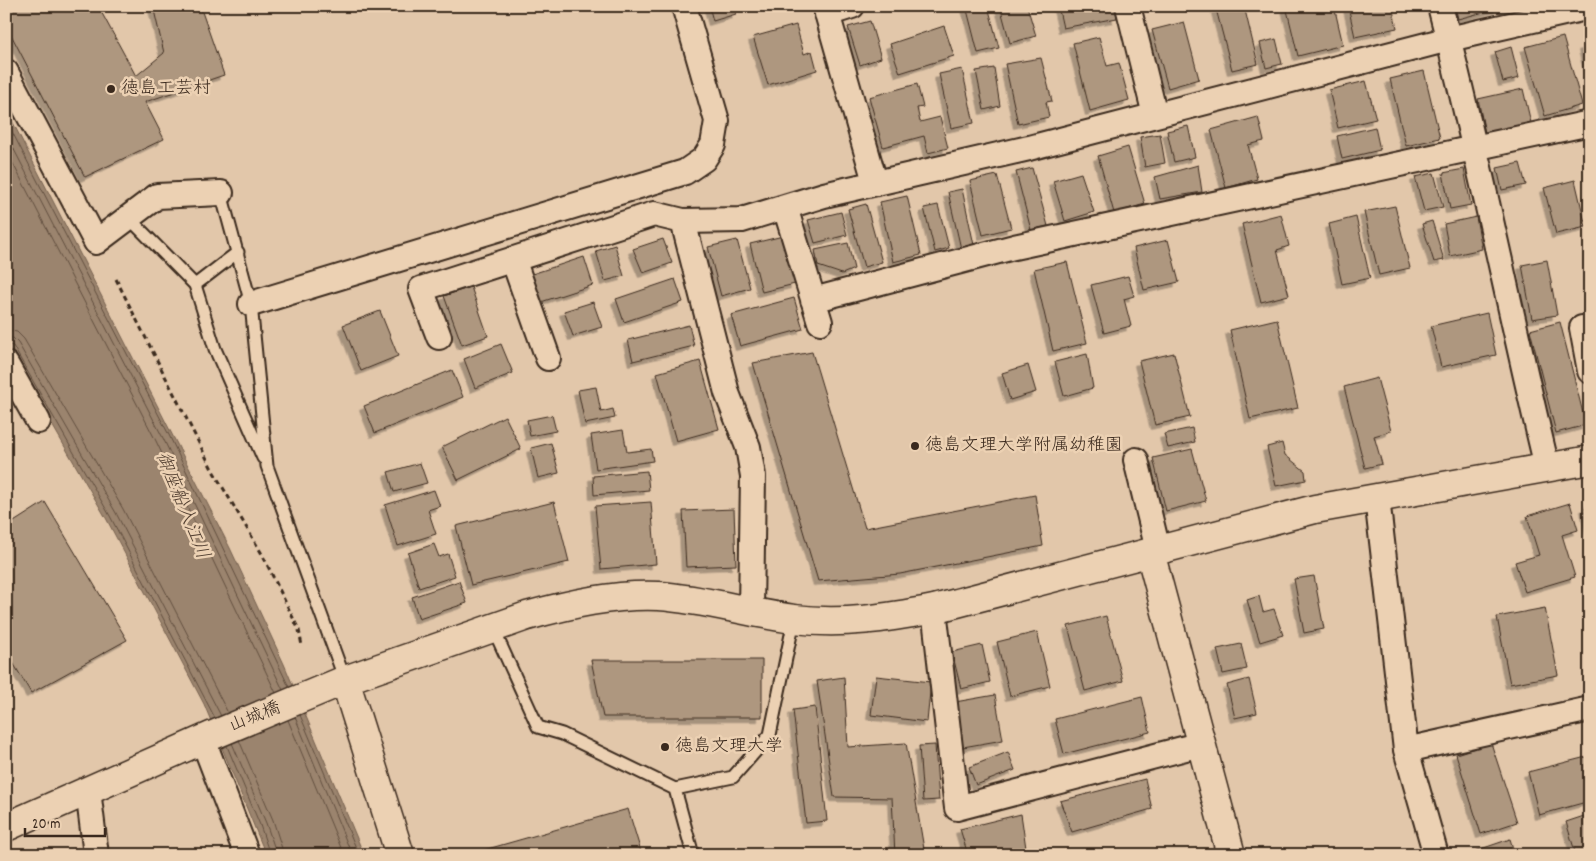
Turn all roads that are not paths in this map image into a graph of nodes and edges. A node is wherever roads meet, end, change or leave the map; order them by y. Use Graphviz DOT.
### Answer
graph roads {
  1 [pos="684,6"];
  2 [pos="852,6"];
  3 [pos="1128,6"];
  4 [pos="1440,6"];
  5 [pos="1590,7"];
  6 [pos="826,10"];
  7 [pos="1449,39"];
  8 [pos="6,72"];
  9 [pos="1155,114"];
  10 [pos="1590,122"];
  11 [pos="1475,148"];
  12 [pos="875,182"];
  13 [pos="220,193"];
  14 [pos="785,207"];
  15 [pos="129,218"];
  16 [pos="683,221"];
  17 [pos="238,252"];
  18 [pos="513,259"];
  19 [pos="195,285"];
  20 [pos="251,304"];
  21 [pos="1582,328"];
  22 [pos="439,337"];
  23 [pos="548,358"];
  24 [pos="6,364"];
  25 [pos="1590,371"];
  26 [pos="38,422"];
  27 [pos="1136,460"];
  28 [pos="1590,460"];
  29 [pos="267,466"];
  30 [pos="1547,467"];
  31 [pos="1377,498"];
  32 [pos="1154,551"];
  33 [pos="934,609"];
  34 [pos="751,611"];
  35 [pos="794,619"];
  36 [pos="493,628"];
  37 [pos="345,680"];
  38 [pos="1590,709"];
  39 [pos="207,738"];
  40 [pos="1202,744"];
  41 [pos="1406,750"];
  42 [pos="675,789"];
  43 [pos="88,790"];
  44 [pos="6,828"];
  45 [pos="96,855"];
  46 [pos="247,855"];
  47 [pos="400,855"];
  48 [pos="693,855"];
  49 [pos="1231,855"];
  50 [pos="1436,855"];
  1 -- 20 [label="street"];
  2 -- 6 [label="street"];
  3 -- 9 [label="street"];
  4 -- 7 [label="street"];
  5 -- 7 [label="street"];
  6 -- 12 [label="street"];
  7 -- 9 [label="street"];
  7 -- 11 [label="street"];
  8 -- 15 [label="street"];
  9 -- 12 [label="street"];
  10 -- 11 [label="street"];
  11 -- 14 [label="street"];
  11 -- 30 [label="street"];
  12 -- 14 [label="street"];
  13 -- 15 [label="street"];
  13 -- 17 [label="lane"];
  14 -- 16 [label="street"];
  15 -- 19 [label="lane"];
  16 -- 18 [label="street"];
  16 -- 34 [label="street"];
  17 -- 19 [label="lane"];
  17 -- 20 [label="lane"];
  18 -- 22 [label="street"];
  18 -- 23 [label="street"];
  19 -- 29 [label="lane"];
  20 -- 29 [label="lane"];
  21 -- 25 [label="street"];
  24 -- 26 [label="street"];
  27 -- 32 [label="street"];
  28 -- 30 [label="street, 山城橋"];
  29 -- 37 [label="lane"];
  30 -- 31 [label="street, 山城橋"];
  31 -- 32 [label="street, 山城橋"];
  31 -- 41 [label="street"];
  32 -- 33 [label="street, 山城橋"];
  32 -- 40 [label="street"];
  33 -- 35 [label="street, 山城橋"];
  33 -- 40 [label="street"];
  34 -- 35 [label="street, 山城橋"];
  34 -- 36 [label="street, 山城橋"];
  35 -- 42 [label="lane"];
  36 -- 37 [label="street, 山城橋"];
  36 -- 42 [label="lane"];
  37 -- 39 [label="street, 山城橋"];
  37 -- 47 [label="street"];
  38 -- 41 [label="street"];
  39 -- 43 [label="street, 山城橋"];
  39 -- 46 [label="street"];
  40 -- 49 [label="street"];
  41 -- 50 [label="street"];
  42 -- 48 [label="lane"];
  43 -- 44 [label="street, 山城橋"];
  43 -- 45 [label="street"];
}
